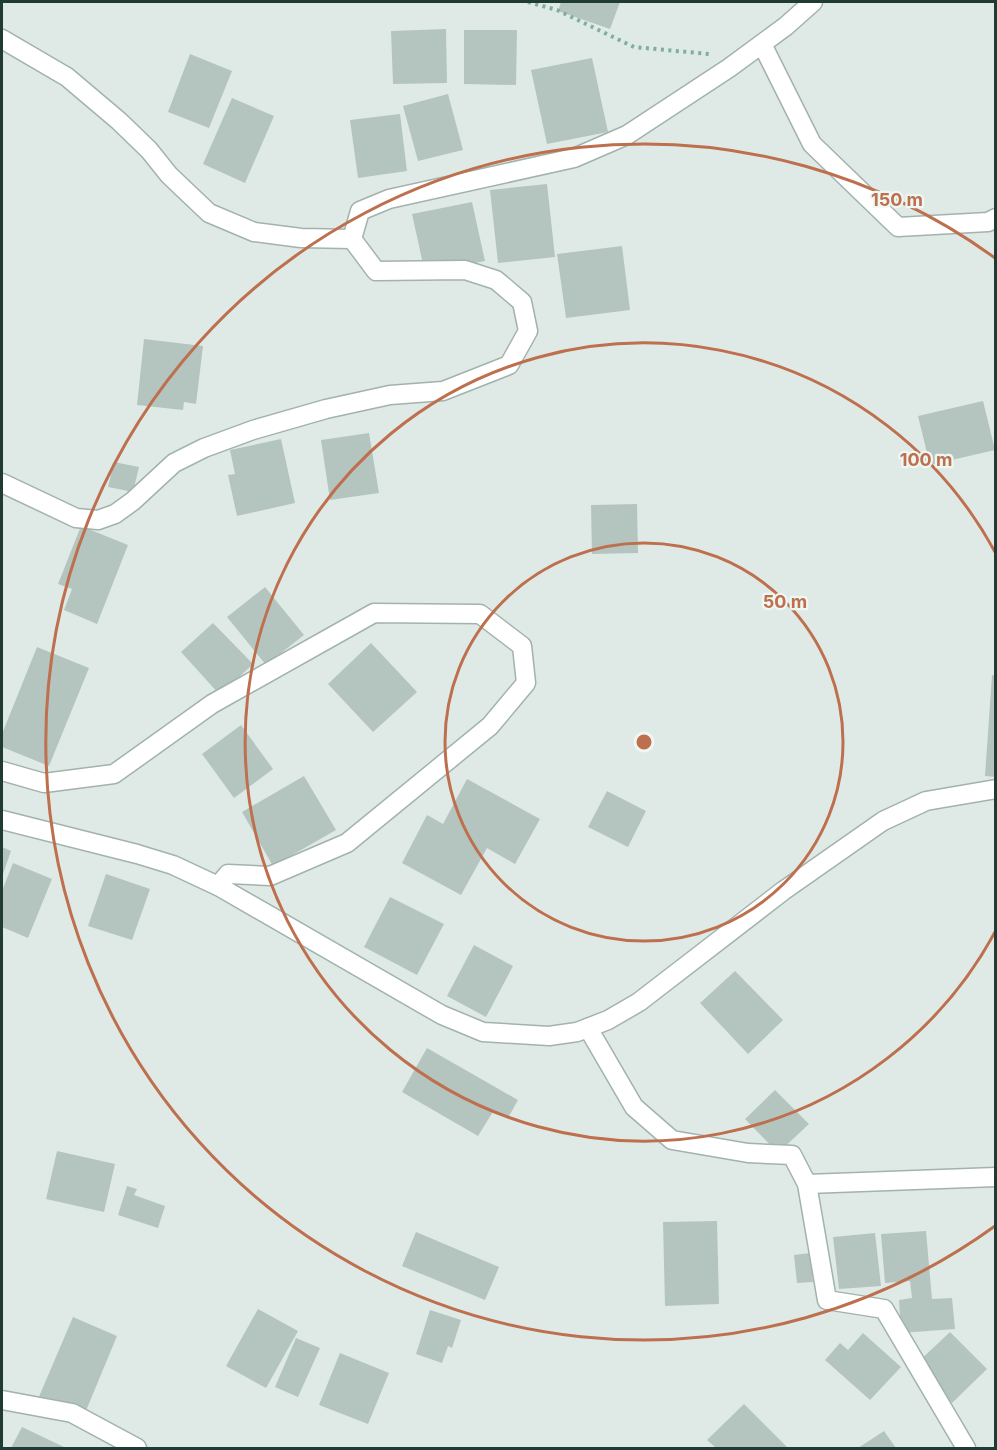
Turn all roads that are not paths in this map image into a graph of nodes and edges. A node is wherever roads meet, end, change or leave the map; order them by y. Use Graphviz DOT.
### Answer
graph roads {
  1 [pos="813,2"];
  2 [pos="2,39"];
  3 [pos="762,44"];
  4 [pos="996,218"];
  5 [pos="352,239"];
  6 [pos="2,483"];
  7 [pos="2,771"];
  8 [pos="996,789"];
  9 [pos="2,820"];
  10 [pos="218,886"];
  11 [pos="588,1028"];
  12 [pos="996,1177"];
  13 [pos="807,1184"];
  14 [pos="2,1400"];
  15 [pos="137,1449"];
  16 [pos="966,1449"];
  1 -- 3 [label="street"];
  2 -- 5 [label="street"];
  3 -- 4 [label="street"];
  3 -- 5 [label="street"];
  5 -- 6 [label="street"];
  7 -- 10 [label="street"];
  8 -- 11 [label="street"];
  9 -- 10 [label="street"];
  10 -- 11 [label="street"];
  11 -- 13 [label="street"];
  12 -- 13 [label="street"];
  13 -- 16 [label="street"];
  14 -- 15 [label="street"];
}
